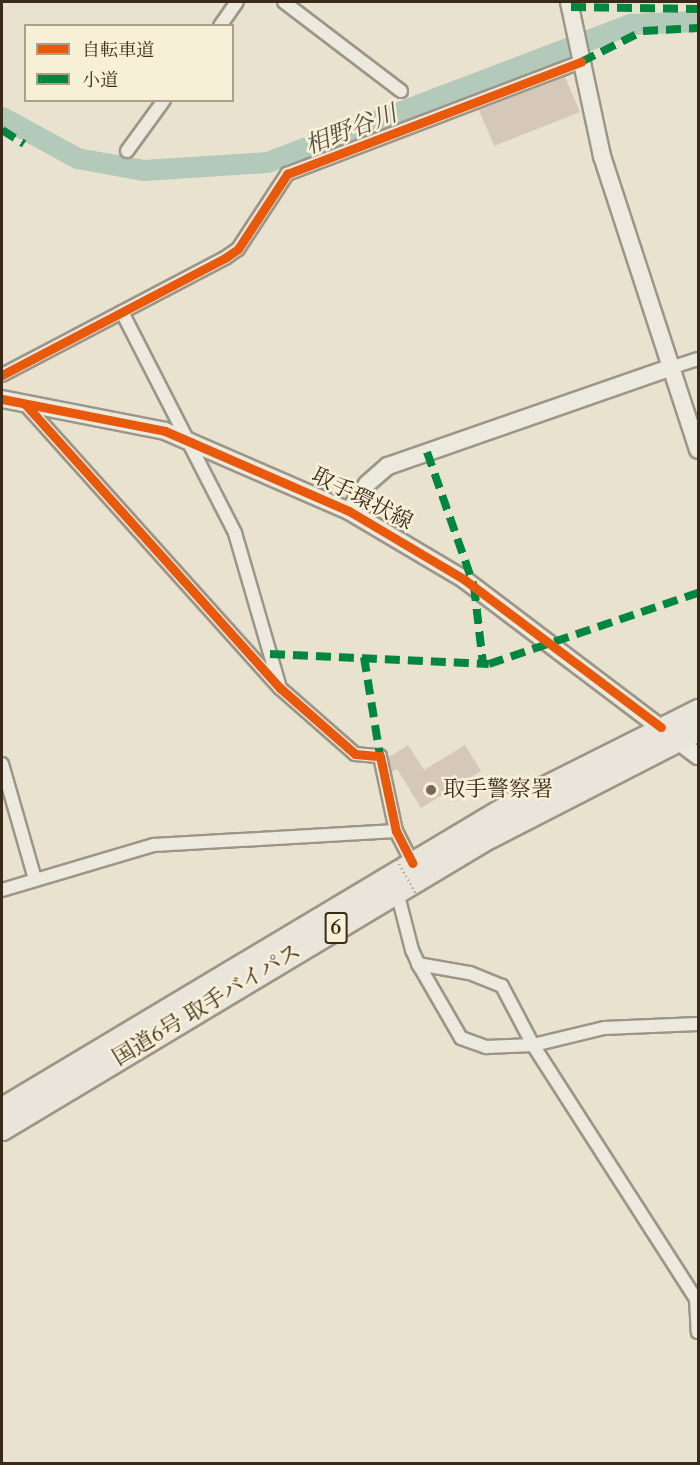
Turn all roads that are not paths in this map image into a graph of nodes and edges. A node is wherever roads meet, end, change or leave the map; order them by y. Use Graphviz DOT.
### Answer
graph roads {
  1 [pos="237,2"];
  2 [pos="284,2"];
  3 [pos="571,7"];
  4 [pos="221,24"];
  5 [pos="581,60"];
  6 [pos="401,91"];
  7 [pos="163,102"];
  8 [pos="127,151"];
  9 [pos="122,312"];
  10 [pos="699,359"];
  11 [pos="670,368"];
  12 [pos="2,375"];
  13 [pos="2,399"];
  14 [pos="25,404"];
  15 [pos="184,438"];
  16 [pos="699,450"];
  17 [pos="349,511"];
  18 [pos="280,688"];
  19 [pos="699,710"];
  20 [pos="699,730"];
  21 [pos="669,733"];
  22 [pos="699,756"];
  23 [pos="2,764"];
  24 [pos="396,831"];
  25 [pos="402,877"];
  26 [pos="35,879"];
  27 [pos="2,890"];
  28 [pos="418,964"];
  29 [pos="699,1024"];
  30 [pos="533,1045"];
  31 [pos="2,1108"];
  32 [pos="2,1129"];
  33 [pos="697,1299"];
  34 [pos="699,1332"];
  1 -- 4 [label="street"];
  2 -- 6 [label="street"];
  3 -- 5 [label="street"];
  5 -- 9 [label="street"];
  5 -- 11 [label="street"];
  7 -- 8 [label="street"];
  9 -- 12 [label="street"];
  9 -- 15 [label="street"];
  10 -- 11 [label="street"];
  11 -- 16 [label="street"];
  11 -- 17 [label="street"];
  13 -- 14 [label="street, 取手環状線"];
  14 -- 15 [label="street, 取手環状線"];
  14 -- 18 [label="street"];
  15 -- 17 [label="street, 取手環状線"];
  15 -- 18 [label="street"];
  17 -- 21 [label="street, 取手環状線"];
  18 -- 24 [label="street"];
  19 -- 21 [label="highway, 国道6号 取手バイパス / 6"];
  20 -- 21 [label="highway, 国道6号 取手バイパス / 6"];
  21 -- 22 [label="street, 取手環状線"];
  21 -- 25 [label="highway, 国道6号 取手バイパス / 6"];
  21 -- 25 [label="highway, 国道6号 取手バイパス / 6"];
  23 -- 26 [label="street"];
  24 -- 25 [label="street"];
  24 -- 26 [label="street"];
  25 -- 28 [label="street"];
  25 -- 31 [label="highway, 国道6号 取手バイパス / 6"];
  25 -- 32 [label="highway, 国道6号 取手バイパス / 6"];
  26 -- 27 [label="street"];
  28 -- 30 [label="street"];
  28 -- 30 [label="street"];
  29 -- 30 [label="street"];
  30 -- 33 [label="street"];
  33 -- 34 [label="street"];
}
